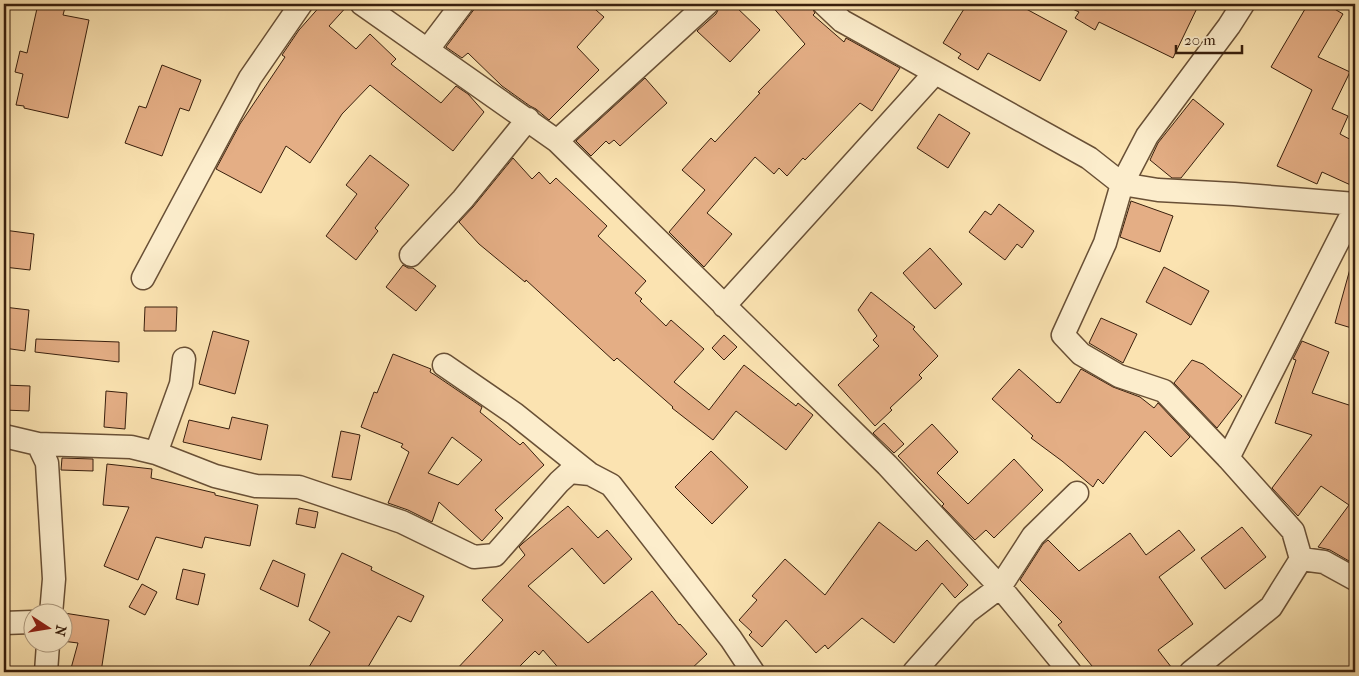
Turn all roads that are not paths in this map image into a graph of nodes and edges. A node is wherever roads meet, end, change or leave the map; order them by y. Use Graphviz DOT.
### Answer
graph roads {
  1 [pos="301,4"];
  2 [pos="362,4"];
  3 [pos="462,4"];
  4 [pos="707,4"];
  5 [pos="824,4"];
  6 [pos="1243,4"];
  7 [pos="428,50"];
  8 [pos="935,73"];
  9 [pos="528,119"];
  10 [pos="557,141"];
  11 [pos="1122,184"];
  12 [pos="1355,204"];
  13 [pos="1355,208"];
  14 [pos="411,255"];
  15 [pos="143,278"];
  16 [pos="724,306"];
  17 [pos="184,360"];
  18 [pos="444,365"];
  19 [pos="4,436"];
  20 [pos="38,444"];
  21 [pos="156,453"];
  22 [pos="1228,458"];
  23 [pos="590,474"];
  24 [pos="1077,494"];
  25 [pos="1301,559"];
  26 [pos="1355,579"];
  27 [pos="1000,587"];
  28 [pos="52,604"];
  29 [pos="22,622"];
  30 [pos="4,623"];
  31 [pos="47,654"];
  32 [pos="46,672"];
  33 [pos="753,672"];
  34 [pos="914,672"];
  35 [pos="1070,672"];
  36 [pos="1191,672"];
  1 -- 15 [label="street"];
  2 -- 7 [label="street"];
  3 -- 7 [label="street"];
  4 -- 10 [label="street"];
  5 -- 8 [label="street"];
  6 -- 11 [label="street"];
  7 -- 9 [label="street"];
  8 -- 11 [label="street"];
  8 -- 16 [label="street"];
  9 -- 10 [label="street"];
  9 -- 14 [label="street"];
  10 -- 16 [label="street"];
  11 -- 12 [label="street"];
  11 -- 22 [label="street"];
  13 -- 22 [label="street"];
  16 -- 27 [label="street"];
  17 -- 21 [label="street"];
  18 -- 23 [label="street"];
  19 -- 20 [label="street"];
  20 -- 21 [label="street"];
  20 -- 28 [label="street"];
  21 -- 23 [label="street"];
  22 -- 25 [label="street"];
  23 -- 33 [label="street"];
  24 -- 27 [label="street"];
  25 -- 26 [label="street"];
  25 -- 36 [label="street"];
  27 -- 34 [label="street"];
  27 -- 35 [label="street"];
  29 -- 30 [label="street"];
  31 -- 32 [label="street"];
}
